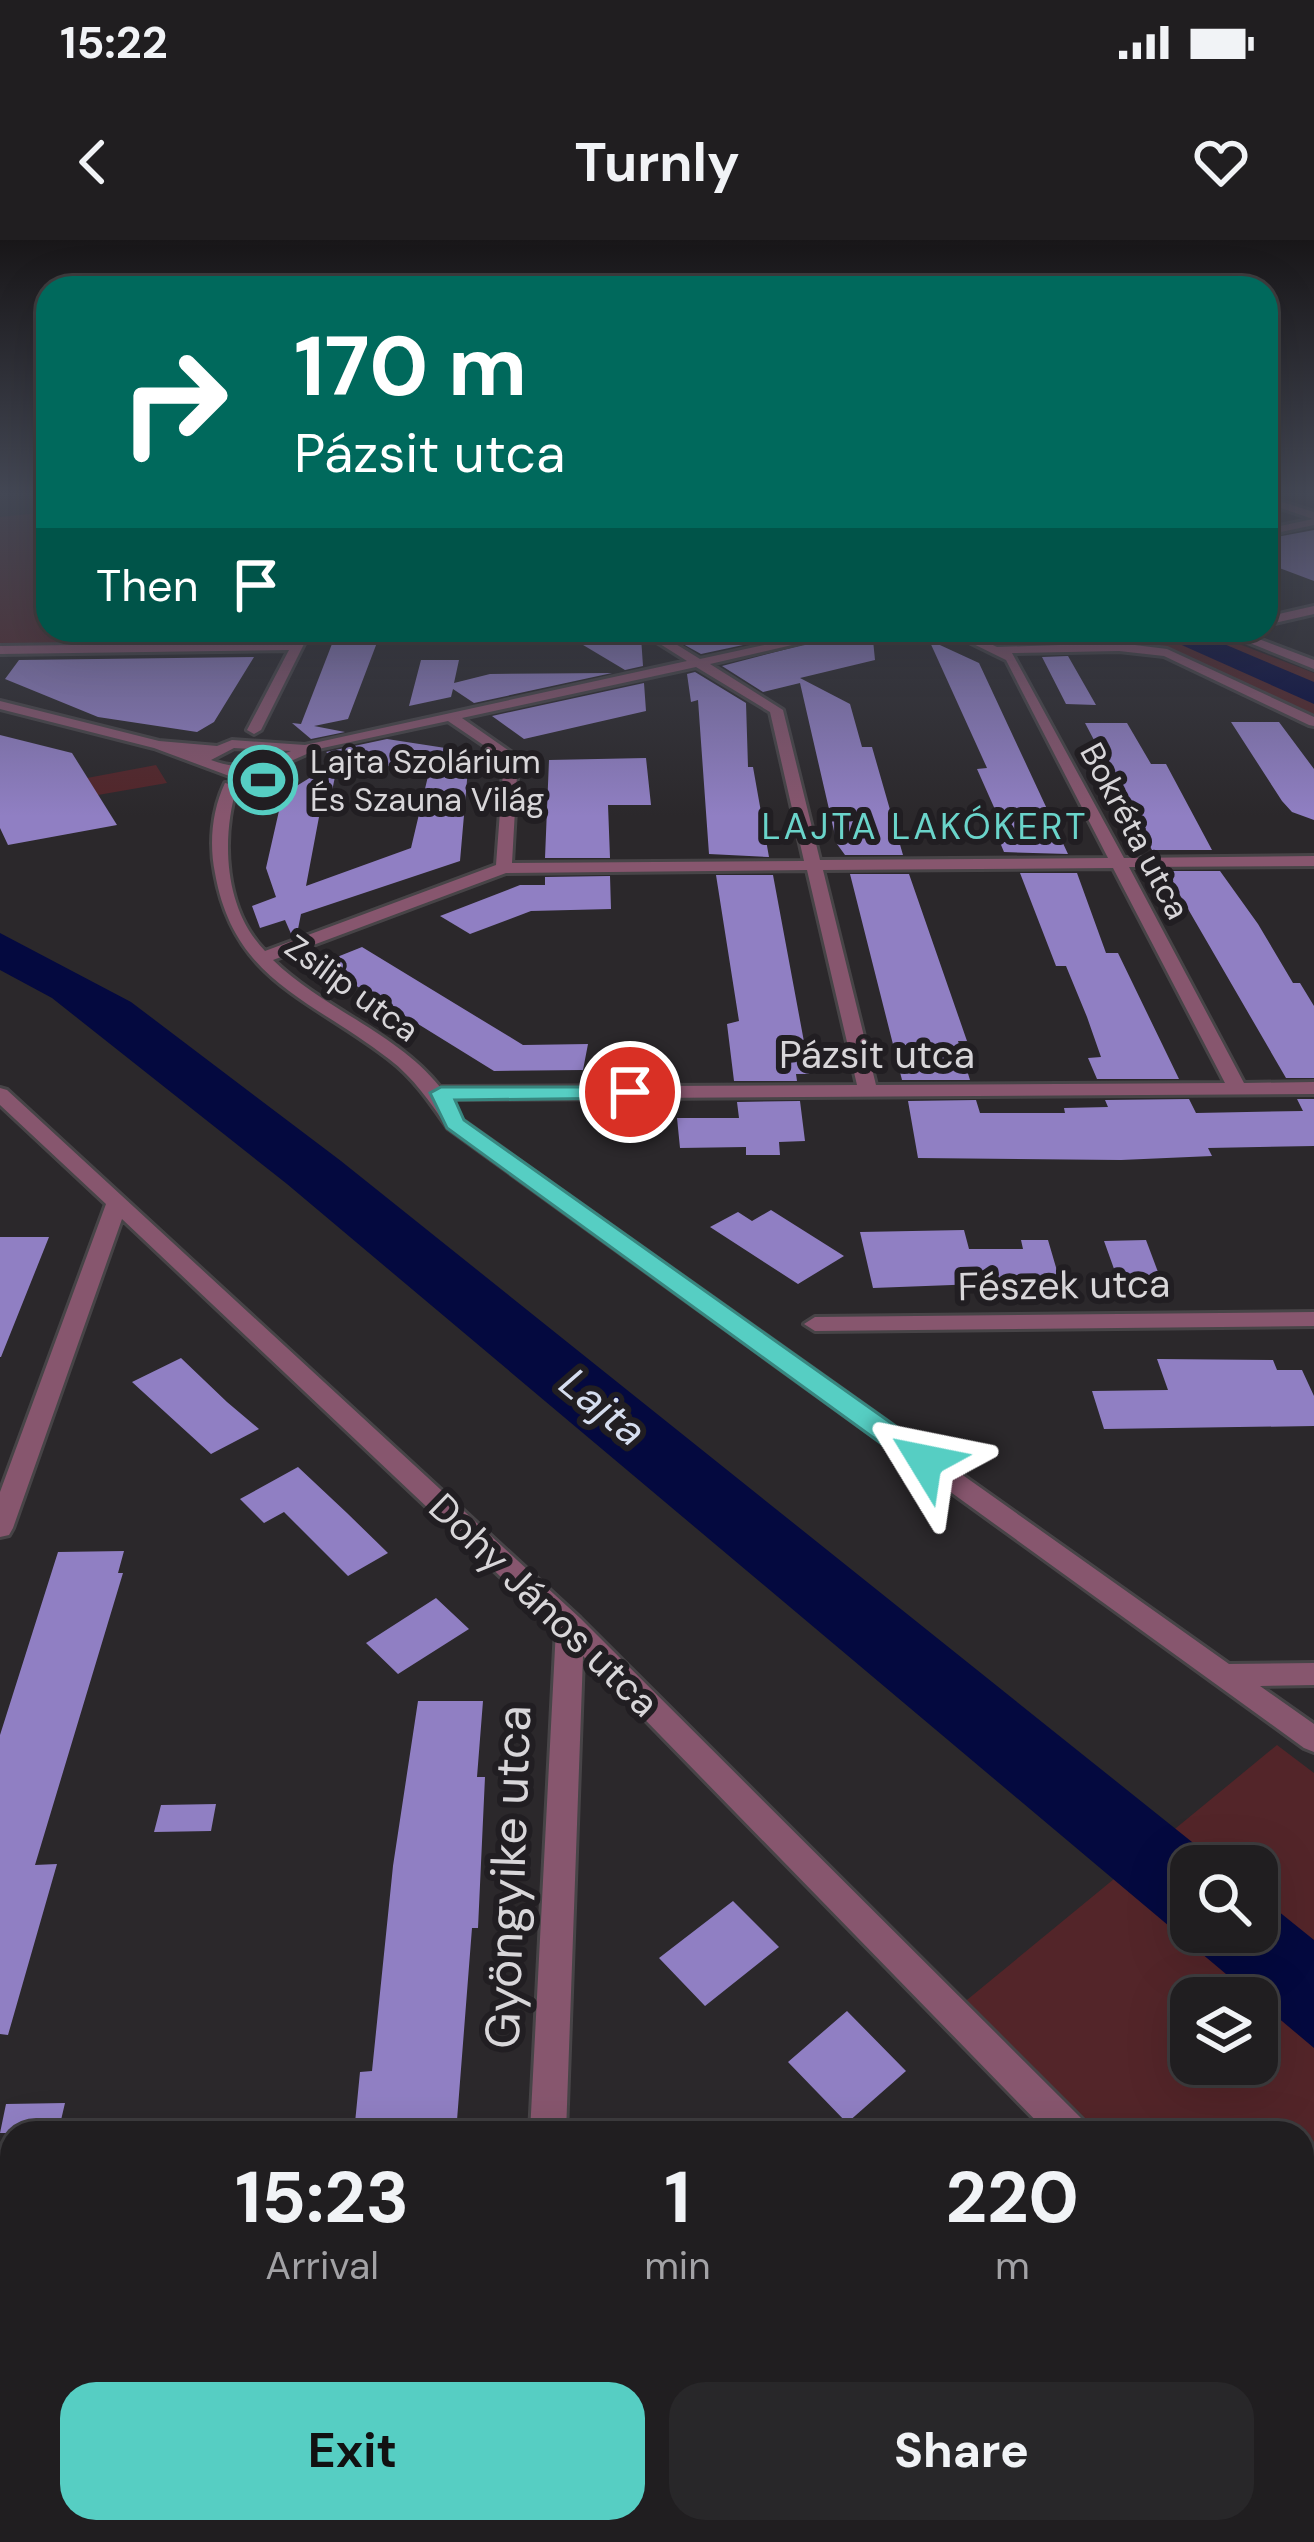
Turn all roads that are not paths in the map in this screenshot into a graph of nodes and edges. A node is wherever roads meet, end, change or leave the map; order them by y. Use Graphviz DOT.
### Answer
graph roads {
  1 [pos="1314,610"];
  2 [pos="1278,618"];
  3 [pos="297,642"];
  4 [pos="665,642"];
  5 [pos="792,642"];
  6 [pos="979,642"];
  7 [pos="1256,642"];
  8 [pos="294,646"];
  9 [pos="0,650"];
  10 [pos="998,650"];
  11 [pos="699,661"];
  12 [pos="1314,665"];
  13 [pos="0,705"];
  14 [pos="449,716"];
  15 [pos="1314,722"];
  16 [pos="264,746"];
  17 [pos="207,755"];
  18 [pos="224,778"];
  19 [pos="1116,860"];
  20 [pos="1314,861"];
  21 [pos="816,866"];
  22 [pos="504,868"];
  23 [pos="259,959"];
  24 [pos="1314,1088"];
  25 [pos="1238,1089"];
  26 [pos="868,1090"];
  27 [pos="441,1093"];
  28 [pos="0,1094"];
  29 [pos="117,1202"];
  30 [pos="1314,1319"];
  31 [pos="815,1324"];
  32 [pos="0,1528"];
  33 [pos="570,1625"];
  34 [pos="1314,1674"];
  35 [pos="1228,1676"];
  36 [pos="1314,1740"];
  37 [pos="549,2121"];
  38 [pos="1060,2121"];
  1 -- 2 [label="street"];
  3 -- 8 [label="street"];
  4 -- 11 [label="street"];
  5 -- 11 [label="street"];
  6 -- 10 [label="street"];
  7 -- 12 [label="street"];
  8 -- 9 [label="street"];
  8 -- 16 [label="street"];
  10 -- 15 [label="street"];
  10 -- 19 [label="street, Bokréta utca"];
  11 -- 14 [label="street"];
  11 -- 21 [label="street"];
  13 -- 17 [label="street"];
  14 -- 16 [label="street"];
  14 -- 22 [label="street"];
  16 -- 17 [label="street"];
  16 -- 18 [label="street"];
  17 -- 18 [label="street"];
  18 -- 23 [label="street, Zsilip utca"];
  19 -- 20 [label="street"];
  19 -- 21 [label="street"];
  19 -- 25 [label="street, Bokréta utca"];
  21 -- 22 [label="street"];
  21 -- 26 [label="street"];
  22 -- 23 [label="street"];
  23 -- 27 [label="street, Zsilip utca"];
  24 -- 25 [label="street, Pázsit utca"];
  25 -- 26 [label="street, Pázsit utca"];
  26 -- 27 [label="street, Pázsit utca"];
  27 -- 35 [label="street, Zsilip utca"];
  28 -- 29 [label="street, Dohy János utca"];
  29 -- 32 [label="street"];
  29 -- 33 [label="street, Dohy János utca"];
  30 -- 31 [label="street, Fészek utca"];
  33 -- 37 [label="street, Gyöngyike utca"];
  33 -- 38 [label="street, Dohy János utca"];
  34 -- 35 [label="street"];
  35 -- 36 [label="street, Zsilip utca"];
}
